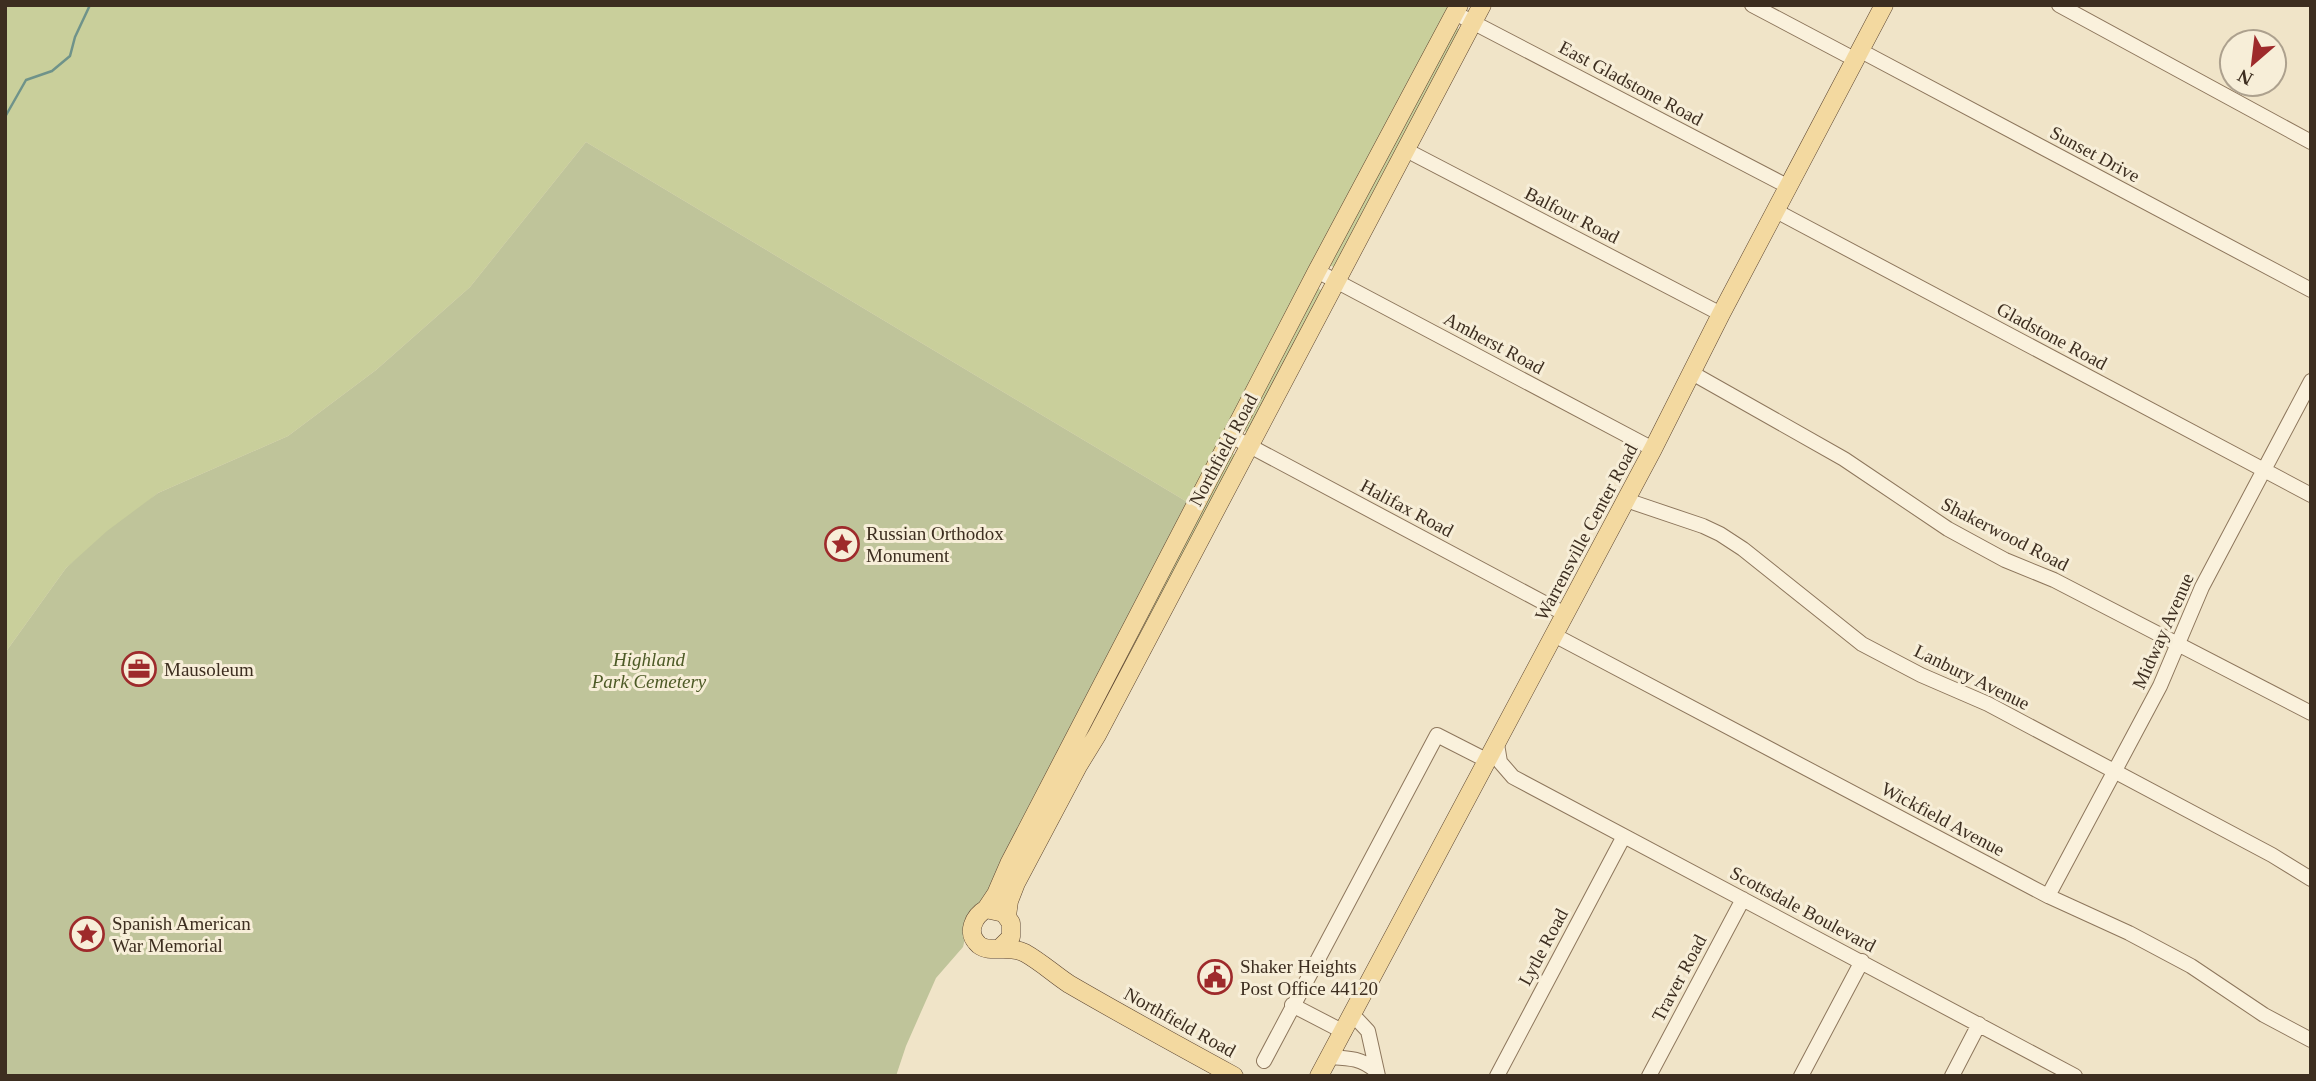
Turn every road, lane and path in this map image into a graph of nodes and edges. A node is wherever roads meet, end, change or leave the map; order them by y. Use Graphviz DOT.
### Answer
graph roads {
  1 [pos="1482,5"];
  2 [pos="1752,5"];
  3 [pos="1884,5"];
  4 [pos="2059,5"];
  5 [pos="1457,9"];
  6 [pos="1473,22"];
  7 [pos="1858,56"];
  8 [pos="2311,142"];
  9 [pos="1406,150"];
  10 [pos="1788,187"];
  11 [pos="1776,211"];
  12 [pos="1317,271"];
  13 [pos="1336,281"];
  14 [pos="2311,290"];
  15 [pos="1721,314"];
  16 [pos="1692,373"];
  17 [pos="2311,381"];
  18 [pos="1231,436"];
  19 [pos="1249,446"];
  20 [pos="1653,449"];
  21 [pos="2264,470"];
  22 [pos="2311,495"];
  23 [pos="1626,499"];
  24 [pos="1565,614"];
  25 [pos="1554,635"];
  26 [pos="2177,643"];
  27 [pos="2311,713"];
  28 [pos="1497,744"];
  29 [pos="1488,761"];
  30 [pos="2115,771"];
  31 [pos="1513,777"];
  32 [pos="1476,783"];
  33 [pos="1623,836"];
  34 [pos="2311,879"];
  35 [pos="2048,896"];
  36 [pos="1743,899"];
  37 [pos="986,909"];
  38 [pos="1010,922"];
  39 [pos="1000,948"];
  40 [pos="1862,961"];
  41 [pos="1105,1004"];
  42 [pos="1292,1005"];
  43 [pos="1353,1015"];
  44 [pos="1979,1024"];
  45 [pos="1344,1031"];
  46 [pos="2311,1040"];
  47 [pos="1330,1057"];
  48 [pos="1264,1061"];
  49 [pos="1377,1073"];
  50 [pos="1234,1076"];
  51 [pos="1320,1076"];
  52 [pos="1497,1076"];
  53 [pos="1649,1076"];
  54 [pos="1801,1076"];
  55 [pos="1952,1076"];
  56 [pos="2074,1076"];
  1 -- 6 [label="main road, Northfield Road"];
  2 -- 7 [label="street, Sunset Drive"];
  3 -- 7 [label="main road, Warrensville Center Road"];
  4 -- 8 [label="street"];
  5 -- 6 [label="street, East Gladstone Road"];
  5 -- 12 [label="main road, Northfield Road"];
  6 -- 9 [label="main road, Northfield Road"];
  6 -- 10 [label="street, East Gladstone Road"];
  7 -- 10 [label="main road, Warrensville Center Road"];
  7 -- 14 [label="street, Sunset Drive"];
  9 -- 13 [label="main road, Northfield Road"];
  9 -- 15 [label="street, Balfour Road"];
  10 -- 11 [label="main road, Warrensville Center Road"];
  11 -- 15 [label="main road, Warrensville Center Road"];
  11 -- 21 [label="street, Gladstone Road"];
  12 -- 13 [label="street, Amherst Road"];
  12 -- 18 [label="main road, Northfield Road"];
  13 -- 19 [label="main road, Northfield Road"];
  13 -- 20 [label="street, Amherst Road"];
  15 -- 16 [label="main road, Warrensville Center Road"];
  16 -- 20 [label="main road, Warrensville Center Road"];
  16 -- 26 [label="street, Shakerwood Road"];
  17 -- 21 [label="street, Midway Avenue"];
  18 -- 19 [label="street, Halifax Road"];
  18 -- 37 [label="main road, Northfield Road"];
  19 -- 24 [label="street, Halifax Road"];
  19 -- 38 [label="main road, Northfield Road"];
  20 -- 23 [label="main road, Warrensville Center Road"];
  21 -- 22 [label="street, Gladstone Road"];
  21 -- 26 [label="street, Midway Avenue"];
  23 -- 24 [label="main road, Warrensville Center Road"];
  23 -- 30 [label="street, Lanbury Avenue"];
  24 -- 25 [label="main road, Warrensville Center Road"];
  25 -- 28 [label="main road, Warrensville Center Road"];
  25 -- 35 [label="street, Wickfield Avenue"];
  26 -- 27 [label="street, Shakerwood Road"];
  26 -- 30 [label="street, Midway Avenue"];
  28 -- 29 [label="main road, Warrensville Center Road"];
  28 -- 31 [label="street"];
  29 -- 32 [label="main road, Warrensville Center Road"];
  29 -- 42 [label="street"];
  30 -- 34 [label="street, Lanbury Avenue"];
  30 -- 35 [label="street, Midway Avenue"];
  31 -- 32 [label="street"];
  31 -- 33 [label="street, Scottsdale Boulevard"];
  32 -- 43 [label="main road, Warrensville Center Road"];
  33 -- 36 [label="street, Scottsdale Boulevard"];
  33 -- 52 [label="street, Lytle Road"];
  35 -- 46 [label="street, Wickfield Avenue"];
  36 -- 40 [label="street, Scottsdale Boulevard"];
  36 -- 53 [label="street, Traver Road"];
  37 -- 38 [label="main road"];
  37 -- 39 [label="main road"];
  38 -- 39 [label="main road"];
  38 -- 41 [label="main road, Northfield Road"];
  39 -- 41 [label="main road, Northfield Road"];
  40 -- 44 [label="street, Scottsdale Boulevard"];
  40 -- 54 [label="street"];
  41 -- 50 [label="main road, Northfield Road"];
  42 -- 45 [label="street"];
  42 -- 48 [label="street"];
  43 -- 45 [label="main road, Warrensville Center Road"];
  43 -- 49 [label="street"];
  44 -- 55 [label="street"];
  44 -- 56 [label="street, Scottsdale Boulevard"];
  45 -- 47 [label="main road, Warrensville Center Road"];
  47 -- 49 [label="street"];
  47 -- 51 [label="main road, Warrensville Center Road"];
}
